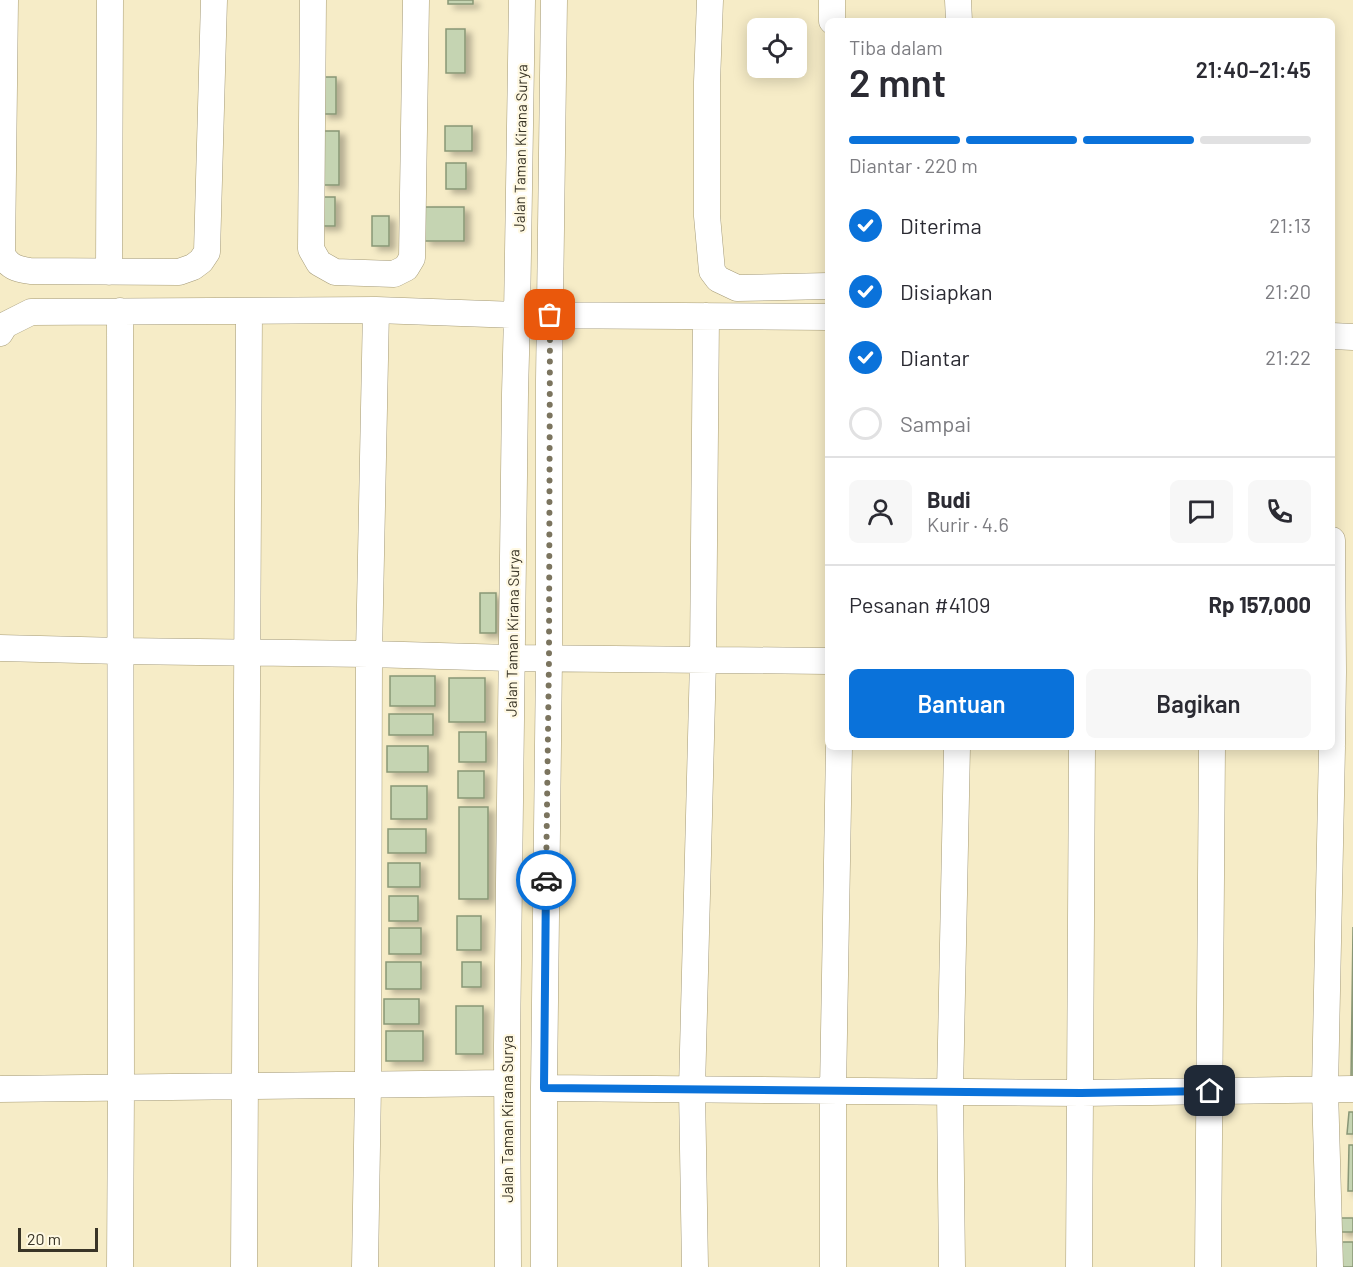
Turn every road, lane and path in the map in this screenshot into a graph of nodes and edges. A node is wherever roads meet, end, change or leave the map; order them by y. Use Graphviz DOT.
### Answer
graph roads {
  1 [pos="4,0"];
  2 [pos="110,0"];
  3 [pos="214,0"];
  4 [pos="313,0"];
  5 [pos="416,0"];
  6 [pos="522,0"];
  7 [pos="554,0"];
  8 [pos="710,0"];
  9 [pos="832,0"];
  10 [pos="958,0"];
  11 [pos="832,18"];
  12 [pos="959,18"];
  13 [pos="109,272"];
  14 [pos="825,286"];
  15 [pos="249,310"];
  16 [pos="376,310"];
  17 [pos="120,311"];
  18 [pos="518,315"];
  19 [pos="550,315"];
  20 [pos="706,316"];
  21 [pos="825,318"];
  22 [pos="0,333"];
  23 [pos="1335,336"];
  24 [pos="1353,337"];
  25 [pos="1335,597"];
  26 [pos="0,648"];
  27 [pos="121,651"];
  28 [pos="248,653"];
  29 [pos="369,654"];
  30 [pos="512,658"];
  31 [pos="549,658"];
  32 [pos="703,660"];
  33 [pos="825,661"];
  34 [pos="1339,673"];
  35 [pos="1335,715"];
  36 [pos="839,750"];
  37 [pos="957,750"];
  38 [pos="1082,750"];
  39 [pos="1212,750"];
  40 [pos="1332,750"];
  41 [pos="507,1083"];
  42 [pos="368,1085"];
  43 [pos="245,1086"];
  44 [pos="121,1088"];
  45 [pos="544,1088"];
  46 [pos="0,1089"];
  47 [pos="692,1089"];
  48 [pos="1325,1089"];
  49 [pos="1353,1089"];
  50 [pos="833,1090"];
  51 [pos="951,1091"];
  52 [pos="1210,1091"];
  53 [pos="1081,1093"];
  54 [pos="120,1267"];
  55 [pos="244,1267"];
  56 [pos="365,1267"];
  57 [pos="508,1267"];
  58 [pos="544,1267"];
  59 [pos="695,1267"];
  60 [pos="833,1267"];
  61 [pos="952,1267"];
  62 [pos="1079,1267"];
  63 [pos="1208,1267"];
  64 [pos="1330,1267"];
  1 -- 13 [label="street"];
  2 -- 13 [label="street"];
  3 -- 13 [label="street"];
  4 -- 5 [label="street"];
  6 -- 18 [label="street, Jalan Taman Kirana Surya"];
  7 -- 19 [label="street, Jalan Taman Kirana Surya"];
  8 -- 14 [label="street"];
  9 -- 11 [label="street"];
  10 -- 12 [label="street"];
  15 -- 16 [label="street"];
  15 -- 17 [label="street"];
  15 -- 28 [label="street"];
  16 -- 18 [label="street"];
  16 -- 29 [label="street"];
  17 -- 22 [label="street"];
  17 -- 27 [label="street"];
  18 -- 19 [label="street"];
  18 -- 30 [label="street, Jalan Taman Kirana Surya"];
  19 -- 20 [label="street"];
  19 -- 31 [label="street, Jalan Taman Kirana Surya"];
  20 -- 21 [label="street"];
  20 -- 32 [label="street"];
  23 -- 24 [label="street"];
  25 -- 34 [label="street"];
  26 -- 27 [label="street"];
  27 -- 28 [label="street"];
  27 -- 44 [label="street"];
  28 -- 29 [label="street"];
  28 -- 43 [label="street"];
  29 -- 30 [label="street"];
  29 -- 42 [label="street"];
  30 -- 31 [label="street"];
  30 -- 41 [label="street, Jalan Taman Kirana Surya"];
  31 -- 32 [label="street"];
  31 -- 45 [label="street, Jalan Taman Kirana Surya"];
  32 -- 33 [label="street"];
  32 -- 47 [label="street"];
  34 -- 35 [label="street"];
  36 -- 50 [label="street"];
  37 -- 51 [label="street"];
  38 -- 53 [label="street"];
  39 -- 52 [label="street"];
  40 -- 48 [label="street"];
  41 -- 42 [label="street"];
  41 -- 57 [label="street, Jalan Taman Kirana Surya"];
  42 -- 43 [label="street"];
  42 -- 56 [label="street"];
  43 -- 44 [label="street"];
  43 -- 55 [label="street"];
  44 -- 46 [label="street"];
  44 -- 54 [label="street"];
  45 -- 47 [label="street"];
  45 -- 58 [label="street, Jalan Taman Kirana Surya"];
  47 -- 50 [label="street"];
  47 -- 59 [label="street"];
  48 -- 49 [label="street"];
  48 -- 52 [label="street"];
  48 -- 64 [label="street"];
  50 -- 51 [label="street"];
  50 -- 60 [label="street"];
  51 -- 53 [label="street"];
  51 -- 61 [label="street"];
  52 -- 53 [label="street"];
  52 -- 63 [label="street"];
  53 -- 62 [label="street"];
}
